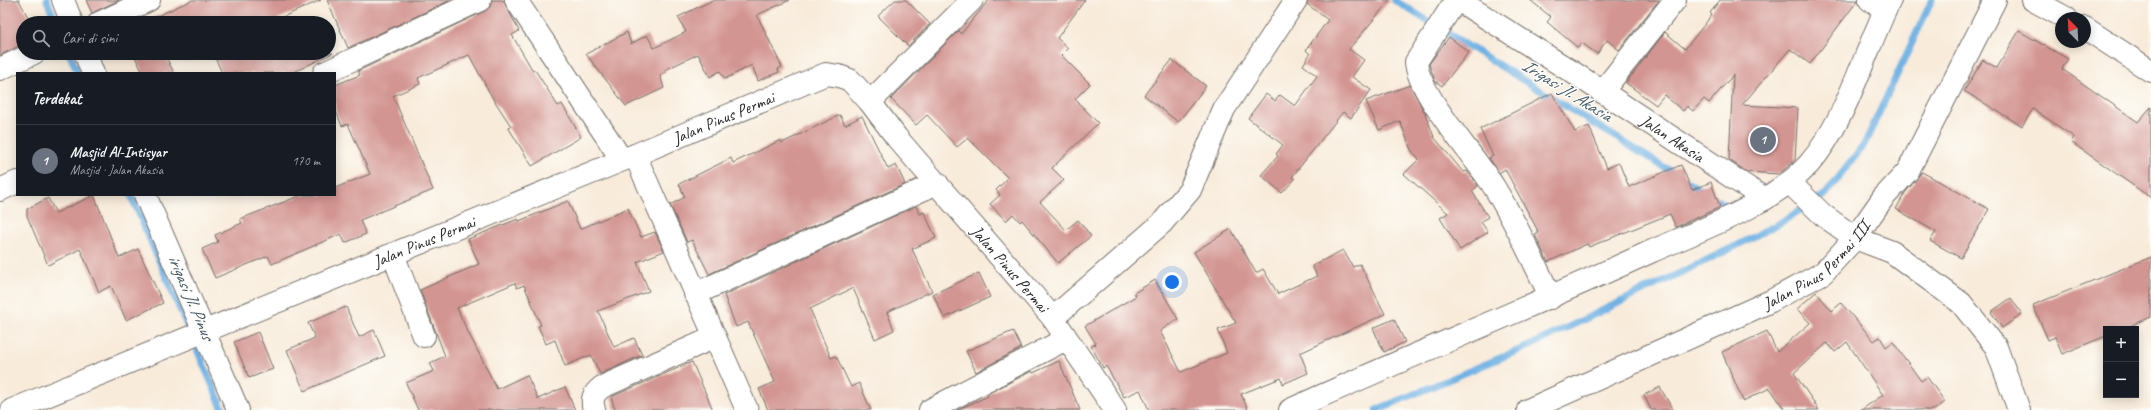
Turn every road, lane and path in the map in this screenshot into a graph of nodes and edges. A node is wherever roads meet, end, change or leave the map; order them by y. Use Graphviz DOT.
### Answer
graph roads {
  1 [pos="63,0"];
  2 [pos="149,0"];
  3 [pos="480,0"];
  4 [pos="516,0"];
  5 [pos="972,0"];
  6 [pos="1296,0"];
  7 [pos="1457,0"];
  8 [pos="1676,0"];
  9 [pos="1995,0"];
  10 [pos="2033,0"];
  11 [pos="1882,3"];
  12 [pos="2055,12"];
  13 [pos="69,16"];
  14 [pos="114,16"];
  15 [pos="2091,32"];
  16 [pos="19,60"];
  17 [pos="88,60"];
  18 [pos="0,69"];
  19 [pos="2151,71"];
  20 [pos="93,72"];
  21 [pos="326,72"];
  22 [pos="1602,92"];
  23 [pos="870,102"];
  24 [pos="629,158"];
  25 [pos="16,182"];
  26 [pos="937,183"];
  27 [pos="1796,189"];
  28 [pos="0,190"];
  29 [pos="145,196"];
  30 [pos="1765,199"];
  31 [pos="1856,238"];
  32 [pos="392,254"];
  33 [pos="695,294"];
  34 [pos="1551,298"];
  35 [pos="1053,318"];
  36 [pos="205,331"];
  37 [pos="424,336"];
  38 [pos="714,337"];
  39 [pos="1066,339"];
  40 [pos="12,410"];
  41 [pos="238,410"];
  42 [pos="594,410"];
  43 [pos="747,410"];
  44 [pos="930,410"];
  45 [pos="1115,410"];
  46 [pos="1290,410"];
  47 [pos="1530,410"];
  48 [pos="2019,410"];
  1 -- 13 [label="street"];
  2 -- 14 [label="street"];
  3 -- 21 [label="street"];
  4 -- 24 [label="street"];
  5 -- 23 [label="street"];
  6 -- 35 [label="street"];
  7 -- 22 [label="street, Jalan Akasia"];
  7 -- 34 [label="street"];
  8 -- 22 [label="street"];
  9 -- 31 [label="street, Jalan Pinus Permai III"];
  10 -- 12 [label="street"];
  11 -- 27 [label="street"];
  15 -- 19 [label="street"];
  16 -- 18 [label="street"];
  17 -- 20 [label="street"];
  22 -- 30 [label="street, Jalan Akasia"];
  23 -- 24 [label="street, Jalan Pinus Permai"];
  23 -- 26 [label="street, Jalan Pinus Permai"];
  24 -- 32 [label="street, Jalan Pinus Permai"];
  24 -- 33 [label="street"];
  25 -- 28 [label="street"];
  26 -- 33 [label="street"];
  26 -- 35 [label="street, Jalan Pinus Permai"];
  27 -- 30 [label="street"];
  27 -- 31 [label="street"];
  29 -- 36 [label="street"];
  30 -- 34 [label="street"];
  31 -- 47 [label="street, Jalan Pinus Permai III"];
  31 -- 48 [label="street"];
  32 -- 36 [label="street, Jalan Pinus Permai"];
  32 -- 37 [label="street"];
  33 -- 38 [label="street"];
  34 -- 46 [label="street"];
  35 -- 39 [label="street, Jalan Pinus Permai"];
  36 -- 40 [label="street, Jalan Pinus Permai"];
  36 -- 41 [label="street"];
  38 -- 42 [label="street"];
  38 -- 43 [label="street"];
  39 -- 44 [label="street"];
  39 -- 45 [label="street, Jalan Pinus Permai"];
}
